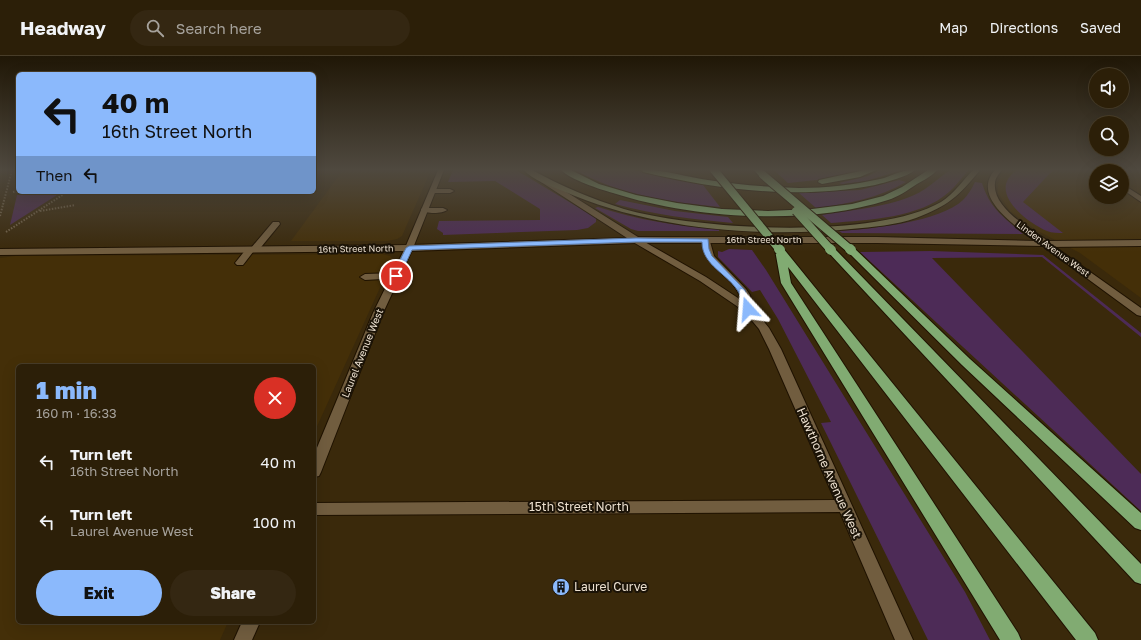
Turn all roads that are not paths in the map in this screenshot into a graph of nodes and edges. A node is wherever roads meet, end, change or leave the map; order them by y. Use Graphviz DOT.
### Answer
graph roads {
  1 [pos="430,197"];
  2 [pos="571,197"];
  3 [pos="582,197"];
  4 [pos="637,197"];
  5 [pos="737,197"];
  6 [pos="784,197"];
  7 [pos="790,197"];
  8 [pos="885,197"];
  9 [pos="952,197"];
  10 [pos="995,197"];
  11 [pos="424,210"];
  12 [pos="444,210"];
  13 [pos="276,224"];
  14 [pos="636,240"];
  15 [pos="706,240"];
  16 [pos="1141,243"];
  17 [pos="1048,244"];
  18 [pos="409,248"];
  19 [pos="252,250"];
  20 [pos="781,251"];
  21 [pos="0,252"];
  22 [pos="240,262"];
  23 [pos="365,276"];
  24 [pos="396,276"];
  25 [pos="748,309"];
  26 [pos="1141,313"];
  27 [pos="316,467"];
  28 [pos="843,506"];
  29 [pos="316,508"];
  30 [pos="1141,523"];
  31 [pos="1141,576"];
  32 [pos="250,624"];
  33 [pos="243,640"];
  34 [pos="904,640"];
  35 [pos="1011,640"];
  36 [pos="1088,640"];
  1 -- 11 [label="street, Laurel Avenue West"];
  2 -- 14 [label="street, Hawthorne Avenue West"];
  3 -- 9 [label="main road"];
  4 -- 8 [label="highway"];
  5 -- 20 [label="highway, bridge"];
  6 -- 31 [label="highway, bridge"];
  7 -- 30 [label="highway, bridge"];
  10 -- 17 [label="street, Linden Avenue West"];
  11 -- 12 [label="street"];
  11 -- 18 [label="street, Laurel Avenue West"];
  13 -- 19 [label="street"];
  14 -- 15 [label="street, 16th Street North"];
  14 -- 18 [label="street, 16th Street North"];
  14 -- 25 [label="street, Hawthorne Avenue West"];
  15 -- 17 [label="street, 16th Street North"];
  15 -- 25 [label="street, Hawthorne Avenue West"];
  16 -- 17 [label="street, 16th Street North"];
  17 -- 26 [label="street, Linden Avenue West"];
  18 -- 19 [label="street, 16th Street North"];
  18 -- 24 [label="street, Laurel Avenue West"];
  19 -- 21 [label="street, 16th Street North"];
  19 -- 22 [label="street"];
  20 -- 35 [label="highway"];
  20 -- 36 [label="highway"];
  23 -- 24 [label="street"];
  24 -- 27 [label="street, Laurel Avenue West"];
  25 -- 28 [label="street, Hawthorne Avenue West"];
  28 -- 29 [label="street, 15th Street North"];
  28 -- 34 [label="street, Hawthorne Avenue West"];
  32 -- 33 [label="street"];
}
